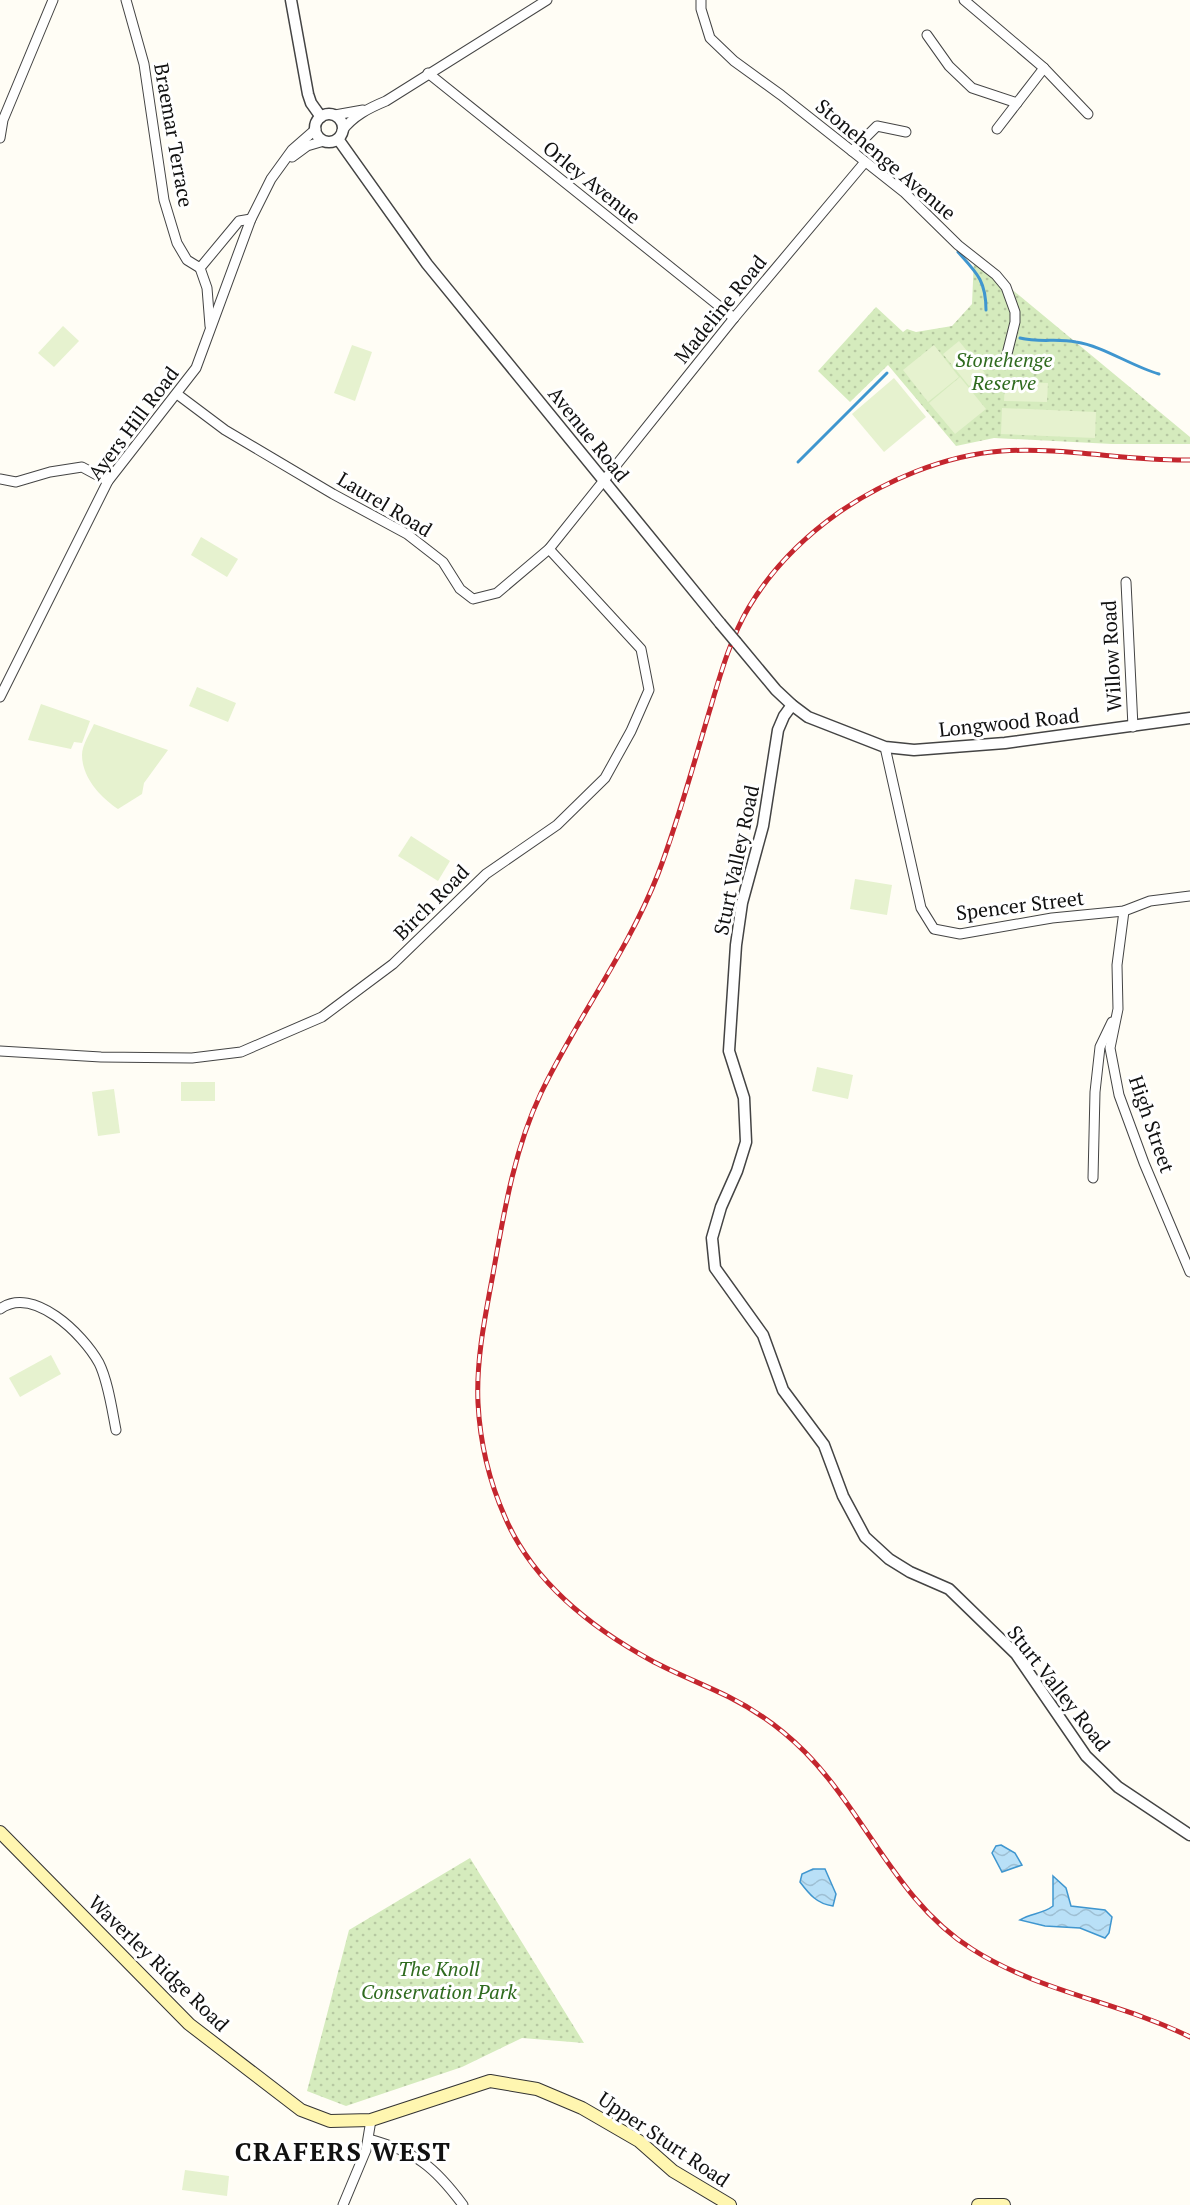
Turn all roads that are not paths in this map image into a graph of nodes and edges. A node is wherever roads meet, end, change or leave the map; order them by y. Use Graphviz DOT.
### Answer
graph roads {
  1 [pos="53,0"];
  2 [pos="126,0"];
  3 [pos="291,0"];
  4 [pos="547,0"];
  5 [pos="701,0"];
  6 [pos="964,0"];
  7 [pos="927,35"];
  8 [pos="1044,68"];
  9 [pos="428,73"];
  10 [pos="1017,103"];
  11 [pos="368,109"];
  12 [pos="1088,114"];
  13 [pos="335,115"];
  14 [pos="321,117"];
  15 [pos="316,129"];
  16 [pos="998,129"];
  17 [pos="906,132"];
  18 [pos="340,135"];
  19 [pos="0,138"];
  20 [pos="324,141"];
  21 [pos="852,151"];
  22 [pos="865,162"];
  23 [pos="280,165"];
  24 [pos="251,219"];
  25 [pos="200,268"];
  26 [pos="734,318"];
  27 [pos="210,331"];
  28 [pos="1005,362"];
  29 [pos="177,394"];
  30 [pos="0,479"];
  31 [pos="108,481"];
  32 [pos="605,482"];
  33 [pos="549,549"];
  34 [pos="1125,582"];
  35 [pos="0,697"];
  36 [pos="792,705"];
  37 [pos="1190,718"];
  38 [pos="1133,727"];
  39 [pos="835,728"];
  40 [pos="885,747"];
  41 [pos="1190,896"];
  42 [pos="1124,911"];
  43 [pos="1118,1009"];
  44 [pos="0,1051"];
  45 [pos="1093,1178"];
  46 [pos="1190,1272"];
  47 [pos="0,1309"];
  48 [pos="116,1430"];
  49 [pos="0,1832"];
  50 [pos="1190,1835"];
  51 [pos="371,2120"];
  52 [pos="369,2139"];
  53 [pos="343,2205"];
  54 [pos="463,2205"];
  55 [pos="730,2205"];
  56 [pos="978,2205"];
  57 [pos="1004,2205"];
  1 -- 19 [label="street"];
  2 -- 25 [label="street, Braemar Terrace"];
  3 -- 14 [label="street"];
  4 -- 9 [label="street"];
  5 -- 21 [label="street, Stonehenge Avenue"];
  6 -- 8 [label="street"];
  7 -- 10 [label="street"];
  8 -- 10 [label="street"];
  8 -- 12 [label="street"];
  9 -- 11 [label="street"];
  9 -- 26 [label="street, Orley Avenue"];
  10 -- 16 [label="street"];
  11 -- 13 [label="street"];
  11 -- 18 [label="street"];
  13 -- 14 [label="street"];
  13 -- 18 [label="street"];
  14 -- 15 [label="street"];
  15 -- 20 [label="street"];
  15 -- 23 [label="street, Ayers Hill Road"];
  17 -- 21 [label="street"];
  18 -- 20 [label="street"];
  18 -- 32 [label="street, Avenue Road"];
  20 -- 23 [label="street, Ayers Hill Road"];
  21 -- 22 [label="street, Stonehenge Avenue"];
  22 -- 26 [label="street, Madeline Road"];
  22 -- 28 [label="street, Stonehenge Avenue"];
  23 -- 24 [label="street, Ayers Hill Road"];
  24 -- 25 [label="street"];
  24 -- 27 [label="street, Ayers Hill Road"];
  25 -- 27 [label="street"];
  26 -- 32 [label="street, Madeline Road"];
  27 -- 29 [label="street, Ayers Hill Road"];
  29 -- 31 [label="street, Ayers Hill Road"];
  29 -- 33 [label="street, Laurel Road"];
  30 -- 31 [label="street"];
  31 -- 35 [label="street, Ayers Hill Road"];
  32 -- 33 [label="street, Laurel Road"];
  32 -- 36 [label="street, Avenue Road, bridge"];
  33 -- 44 [label="street, Birch Road"];
  34 -- 38 [label="street, Willow Road"];
  36 -- 39 [label="street, Avenue Road"];
  36 -- 50 [label="street, Sturt Valley Road"];
  37 -- 38 [label="street, Longwood Road"];
  38 -- 40 [label="street, Longwood Road"];
  39 -- 40 [label="street, Longwood Road"];
  40 -- 42 [label="street, Spencer Street"];
  41 -- 42 [label="street, Spencer Street"];
  42 -- 43 [label="street, High Street"];
  43 -- 45 [label="street"];
  43 -- 46 [label="street, High Street"];
  47 -- 48 [label="street"];
  49 -- 51 [label="main road, Waverley Ridge Road"];
  51 -- 52 [label="street"];
  51 -- 55 [label="main road, Upper Sturt Road"];
  52 -- 53 [label="street"];
  52 -- 54 [label="street"];
  56 -- 57 [label="main road"];
}
